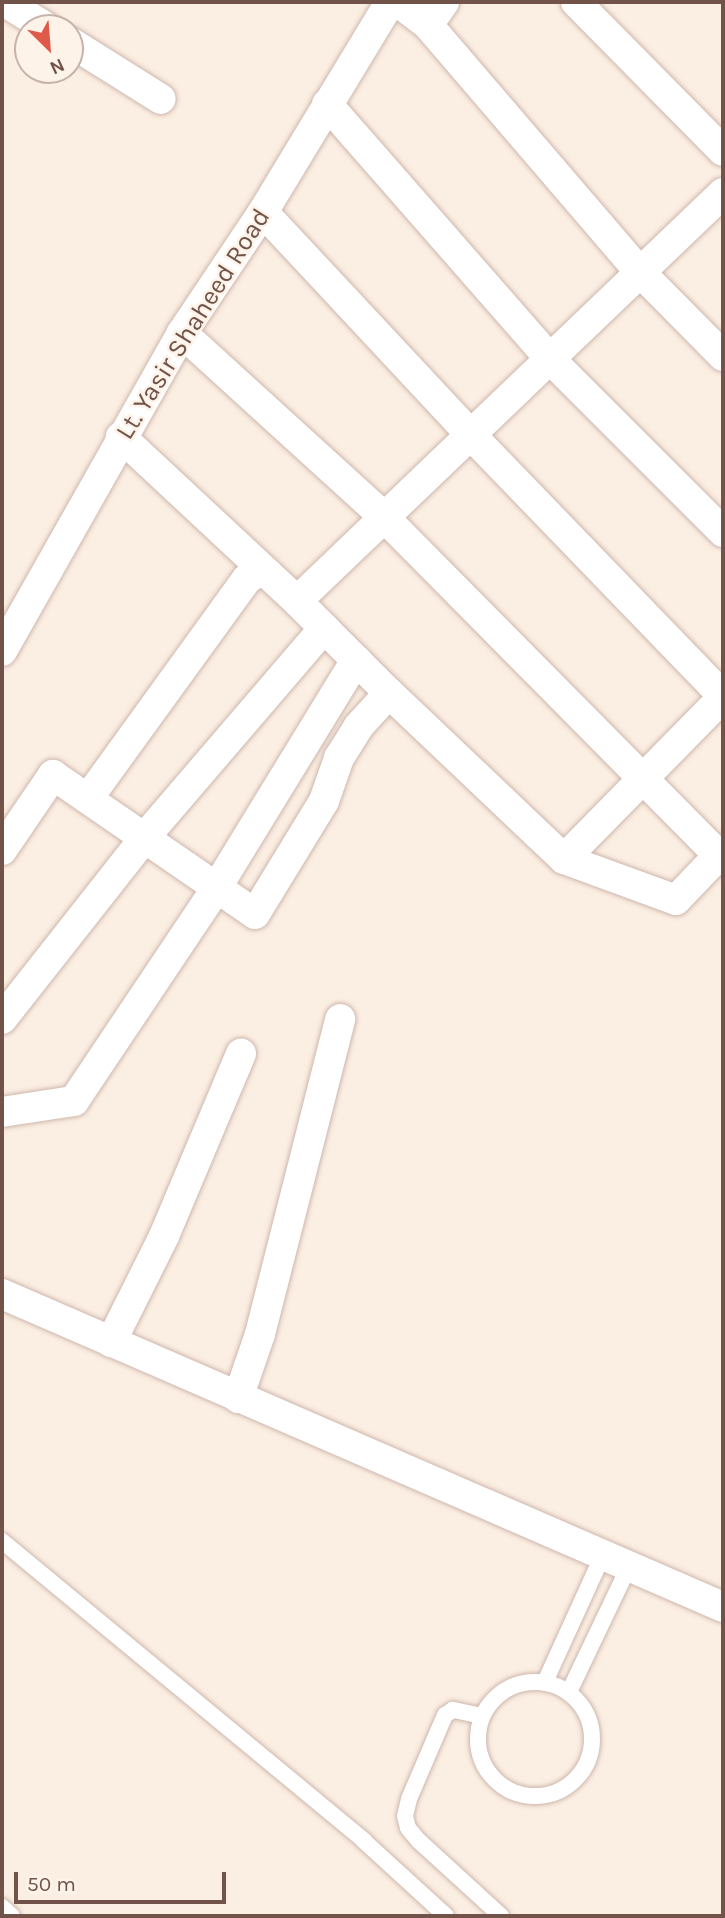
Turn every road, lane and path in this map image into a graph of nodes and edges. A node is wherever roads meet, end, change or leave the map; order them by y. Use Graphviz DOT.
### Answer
graph roads {
  1 [pos="5,2"];
  2 [pos="390,2"];
  3 [pos="398,2"];
  4 [pos="576,2"];
  5 [pos="24,14"];
  6 [pos="436,14"];
  7 [pos="84,51"];
  8 [pos="161,99"];
  9 [pos="327,104"];
  10 [pos="723,151"];
  11 [pos="723,193"];
  12 [pos="263,212"];
  13 [pos="640,272"];
  14 [pos="182,333"];
  15 [pos="723,356"];
  16 [pos="550,359"];
  17 [pos="470,434"];
  18 [pos="121,437"];
  19 [pos="384,517"];
  20 [pos="723,532"];
  21 [pos="262,569"];
  22 [pos="297,601"];
  23 [pos="324,628"];
  24 [pos="2,651"];
  25 [pos="356,660"];
  26 [pos="389,693"];
  27 [pos="723,696"];
  28 [pos="643,778"];
  29 [pos="89,797"];
  30 [pos="145,837"];
  31 [pos="2,850"];
  32 [pos="721,858"];
  33 [pos="564,859"];
  34 [pos="217,887"];
  35 [pos="2,1019"];
  36 [pos="340,1019"];
  37 [pos="241,1054"];
  38 [pos="2,1112"];
  39 [pos="2,1294"];
  40 [pos="111,1342"];
  41 [pos="238,1398"];
  42 [pos="2,1541"];
  43 [pos="616,1561"];
  44 [pos="723,1607"];
  45 [pos="545,1682"];
  46 [pos="569,1692"];
  47 [pos="482,1716"];
  48 [pos="2,1907"];
  49 [pos="12,1916"];
  50 [pos="446,1916"];
  51 [pos="501,1916"];
  1 -- 5 [label="street"];
  2 -- 9 [label="street, Lt. Yasir Shaheed Road"];
  3 -- 6 [label="street"];
  4 -- 10 [label="street"];
  6 -- 13 [label="street"];
  7 -- 8 [label="street"];
  9 -- 12 [label="street, Lt. Yasir Shaheed Road"];
  9 -- 16 [label="street"];
  11 -- 13 [label="street"];
  12 -- 14 [label="street, Lt. Yasir Shaheed Road"];
  12 -- 17 [label="street"];
  13 -- 15 [label="street"];
  13 -- 16 [label="street"];
  14 -- 18 [label="street, Lt. Yasir Shaheed Road"];
  14 -- 19 [label="street"];
  16 -- 17 [label="street"];
  16 -- 20 [label="street"];
  17 -- 19 [label="street"];
  17 -- 27 [label="street"];
  18 -- 21 [label="street"];
  18 -- 24 [label="street, Lt. Yasir Shaheed Road"];
  19 -- 22 [label="street"];
  19 -- 28 [label="street"];
  21 -- 22 [label="street"];
  21 -- 29 [label="street"];
  22 -- 23 [label="street"];
  23 -- 25 [label="street"];
  23 -- 30 [label="street"];
  25 -- 26 [label="street"];
  25 -- 34 [label="street"];
  26 -- 33 [label="street"];
  26 -- 34 [label="street"];
  27 -- 28 [label="street"];
  28 -- 32 [label="street"];
  28 -- 33 [label="street"];
  29 -- 30 [label="street"];
  29 -- 31 [label="street"];
  30 -- 34 [label="street"];
  30 -- 35 [label="street"];
  32 -- 33 [label="street"];
  34 -- 38 [label="street"];
  36 -- 41 [label="street"];
  37 -- 40 [label="street"];
  39 -- 40 [label="street"];
  40 -- 41 [label="street"];
  41 -- 43 [label="street"];
  42 -- 50 [label="lane"];
  43 -- 44 [label="street"];
  43 -- 45 [label="lane"];
  43 -- 46 [label="lane"];
  45 -- 46 [label="lane"];
  45 -- 47 [label="lane"];
  46 -- 47 [label="lane"];
  47 -- 51 [label="lane"];
  48 -- 49 [label="lane"];
}
